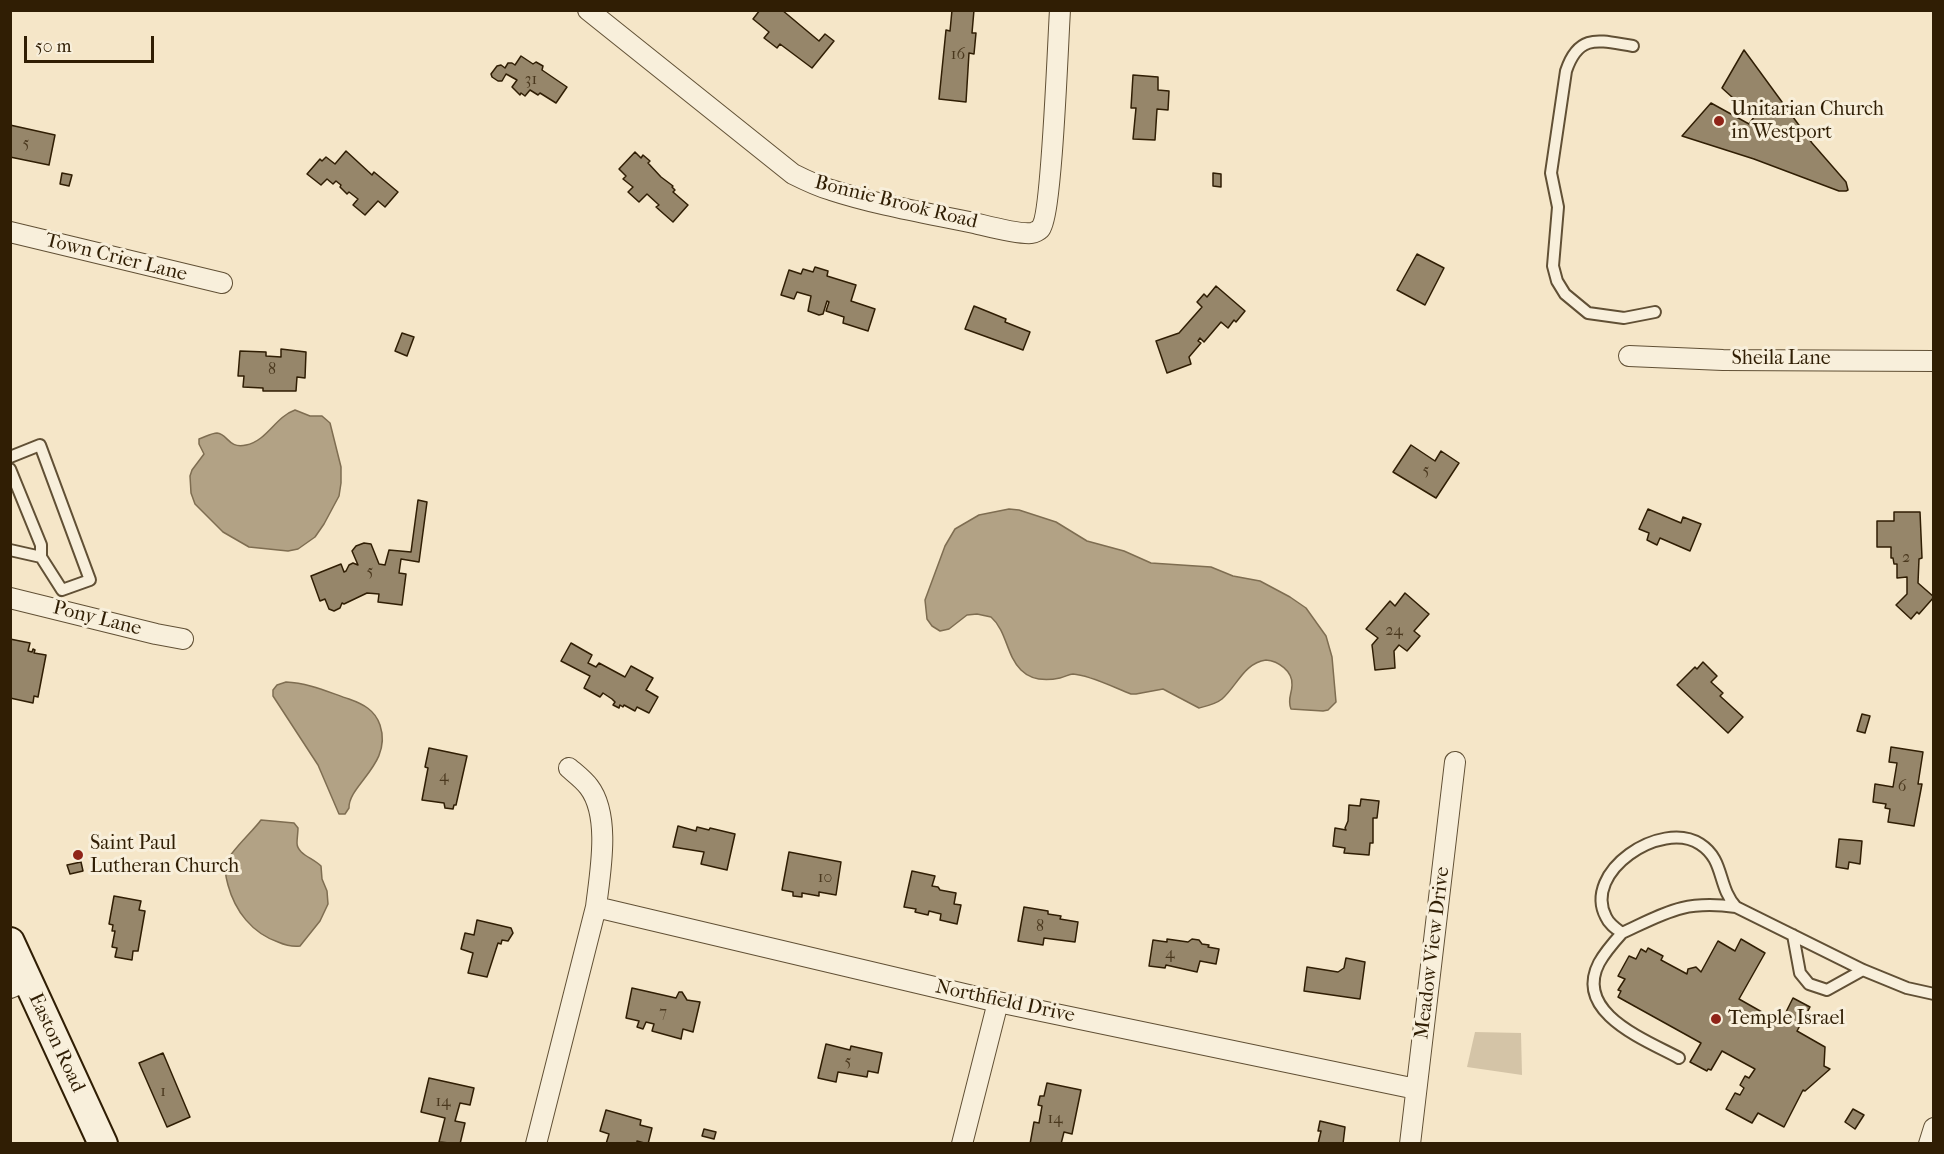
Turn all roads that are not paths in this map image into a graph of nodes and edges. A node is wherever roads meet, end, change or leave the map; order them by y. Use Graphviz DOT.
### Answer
graph roads {
  1 [pos="588,10"];
  2 [pos="1060,10"];
  3 [pos="1633,46"];
  4 [pos="10,232"];
  5 [pos="216,282"];
  6 [pos="1656,312"];
  7 [pos="1629,356"];
  8 [pos="1934,361"];
  9 [pos="10,457"];
  10 [pos="10,469"];
  11 [pos="10,499"];
  12 [pos="24,504"];
  13 [pos="10,549"];
  14 [pos="41,557"];
  15 [pos="10,598"];
  16 [pos="183,639"];
  17 [pos="1455,762"];
  18 [pos="569,768"];
  19 [pos="596,907"];
  20 [pos="1736,907"];
  21 [pos="1622,933"];
  22 [pos="1793,935"];
  23 [pos="10,942"];
  24 [pos="1863,970"];
  25 [pos="19,985"];
  26 [pos="1934,994"];
  27 [pos="998,1002"];
  28 [pos="1679,1058"];
  29 [pos="1416,1089"];
  30 [pos="1934,1128"];
  31 [pos="103,1143"];
  32 [pos="536,1143"];
  33 [pos="962,1143"];
  34 [pos="1410,1143"];
  35 [pos="1929,1143"];
  1 -- 2 [label="street, Bonnie Brook Road"];
  3 -- 6 [label="lane"];
  4 -- 5 [label="street, Town Crier Lane"];
  7 -- 8 [label="street, Sheila Lane"];
  9 -- 14 [label="lane"];
  10 -- 12 [label="lane"];
  11 -- 12 [label="lane"];
  12 -- 14 [label="lane"];
  13 -- 14 [label="lane"];
  15 -- 16 [label="street, Pony Lane"];
  17 -- 29 [label="street, Meadow View Drive"];
  18 -- 19 [label="street"];
  19 -- 27 [label="street, Northfield Drive"];
  19 -- 32 [label="street"];
  20 -- 21 [label="lane"];
  20 -- 21 [label="lane"];
  20 -- 22 [label="lane"];
  21 -- 28 [label="lane"];
  22 -- 24 [label="lane"];
  22 -- 24 [label="lane"];
  23 -- 25 [label="main road, Easton Road"];
  24 -- 26 [label="lane"];
  25 -- 31 [label="main road, Easton Road"];
  27 -- 29 [label="street, Northfield Drive"];
  27 -- 33 [label="street"];
  29 -- 34 [label="street, Meadow View Drive"];
  30 -- 35 [label="street"];
}
